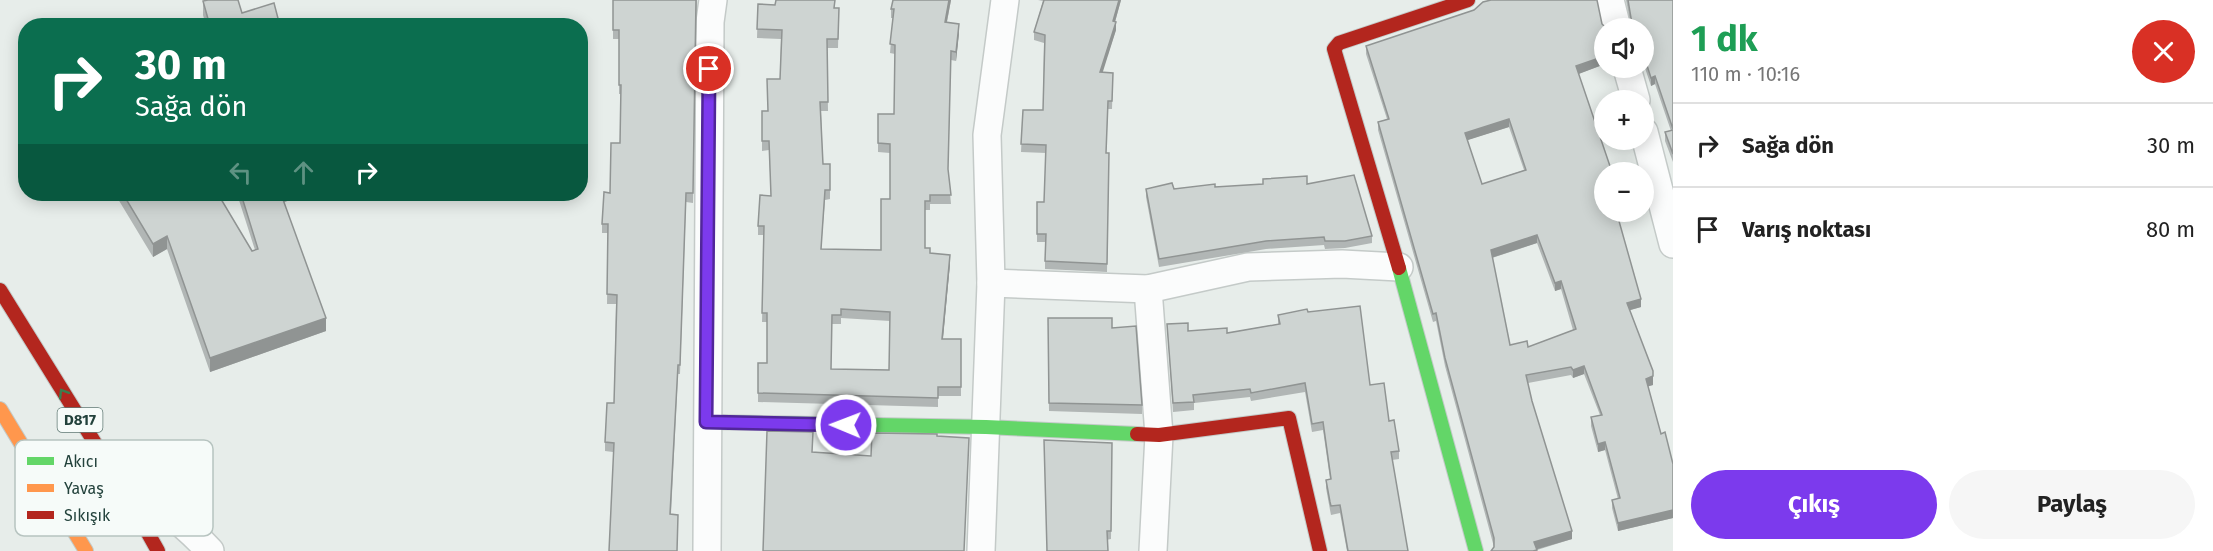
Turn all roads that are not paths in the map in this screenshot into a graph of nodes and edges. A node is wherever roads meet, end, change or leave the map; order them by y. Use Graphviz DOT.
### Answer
graph roads {
  1 [pos="713,0"];
  2 [pos="1005,0"];
  3 [pos="1468,0"];
  4 [pos="1610,0"];
  5 [pos="1614,18"];
  6 [pos="1649,150"];
  7 [pos="1673,244"];
  8 [pos="1399,267"];
  9 [pos="991,283"];
  10 [pos="1148,288"];
  11 [pos="0,290"];
  12 [pos="0,409"];
  13 [pos="706,422"];
  14 [pos="986,427"];
  15 [pos="1159,435"];
  16 [pos="19,440"];
  17 [pos="94,440"];
  18 [pos="77,536"];
  19 [pos="150,536"];
  20 [pos="196,536"];
  21 [pos="86,551"];
  22 [pos="158,551"];
  23 [pos="210,551"];
  24 [pos="707,551"];
  25 [pos="981,551"];
  26 [pos="1153,551"];
  27 [pos="1320,551"];
  28 [pos="1476,551"];
  1 -- 13 [label="street"];
  2 -- 9 [label="street"];
  3 -- 8 [label="main road"];
  4 -- 5 [label="street"];
  6 -- 7 [label="street"];
  8 -- 10 [label="street"];
  8 -- 28 [label="main road"];
  9 -- 10 [label="street"];
  9 -- 14 [label="street"];
  10 -- 15 [label="street"];
  17 -- 11 [label="main road, D817, one-way"];
  12 -- 16 [label="main road"];
  13 -- 14 [label="main road"];
  13 -- 24 [label="street"];
  14 -- 15 [label="main road"];
  14 -- 25 [label="street"];
  15 -- 26 [label="street"];
  15 -- 27 [label="main road"];
  18 -- 21 [label="main road"];
  19 -- 22 [label="main road, D817"];
  20 -- 23 [label="street"];
}
